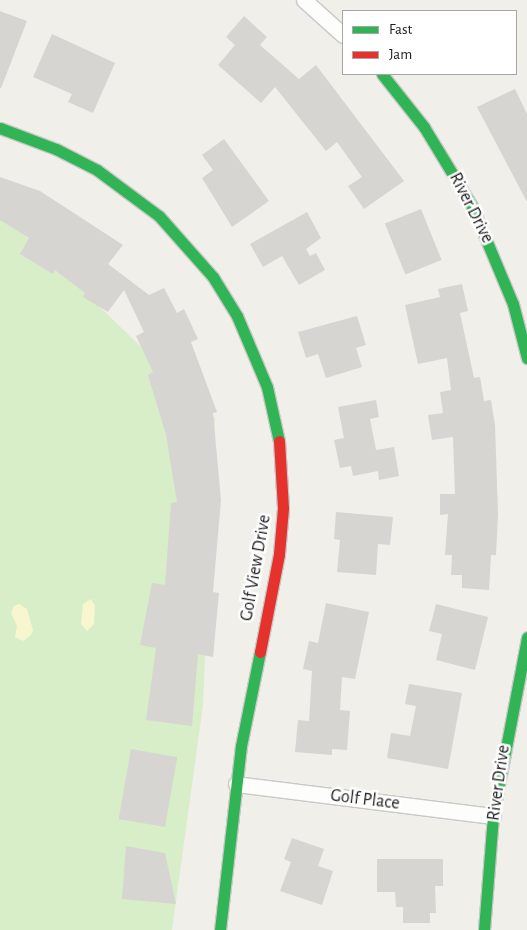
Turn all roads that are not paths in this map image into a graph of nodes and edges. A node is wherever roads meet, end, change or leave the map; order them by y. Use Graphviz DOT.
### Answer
graph roads {
  1 [pos="304,0"];
  2 [pos="342,34"];
  3 [pos="383,75"];
  4 [pos="0,128"];
  5 [pos="527,358"];
  6 [pos="527,637"];
  7 [pos="236,784"];
  8 [pos="493,816"];
  9 [pos="220,930"];
  10 [pos="484,930"];
  1 -- 2 [label="street"];
  3 -- 5 [label="street, River Drive"];
  4 -- 7 [label="street, Golf View Drive"];
  6 -- 8 [label="street, River Drive"];
  7 -- 8 [label="street, Golf Place"];
  7 -- 9 [label="street, Golf View Drive"];
  8 -- 10 [label="street, River Drive"];
}
